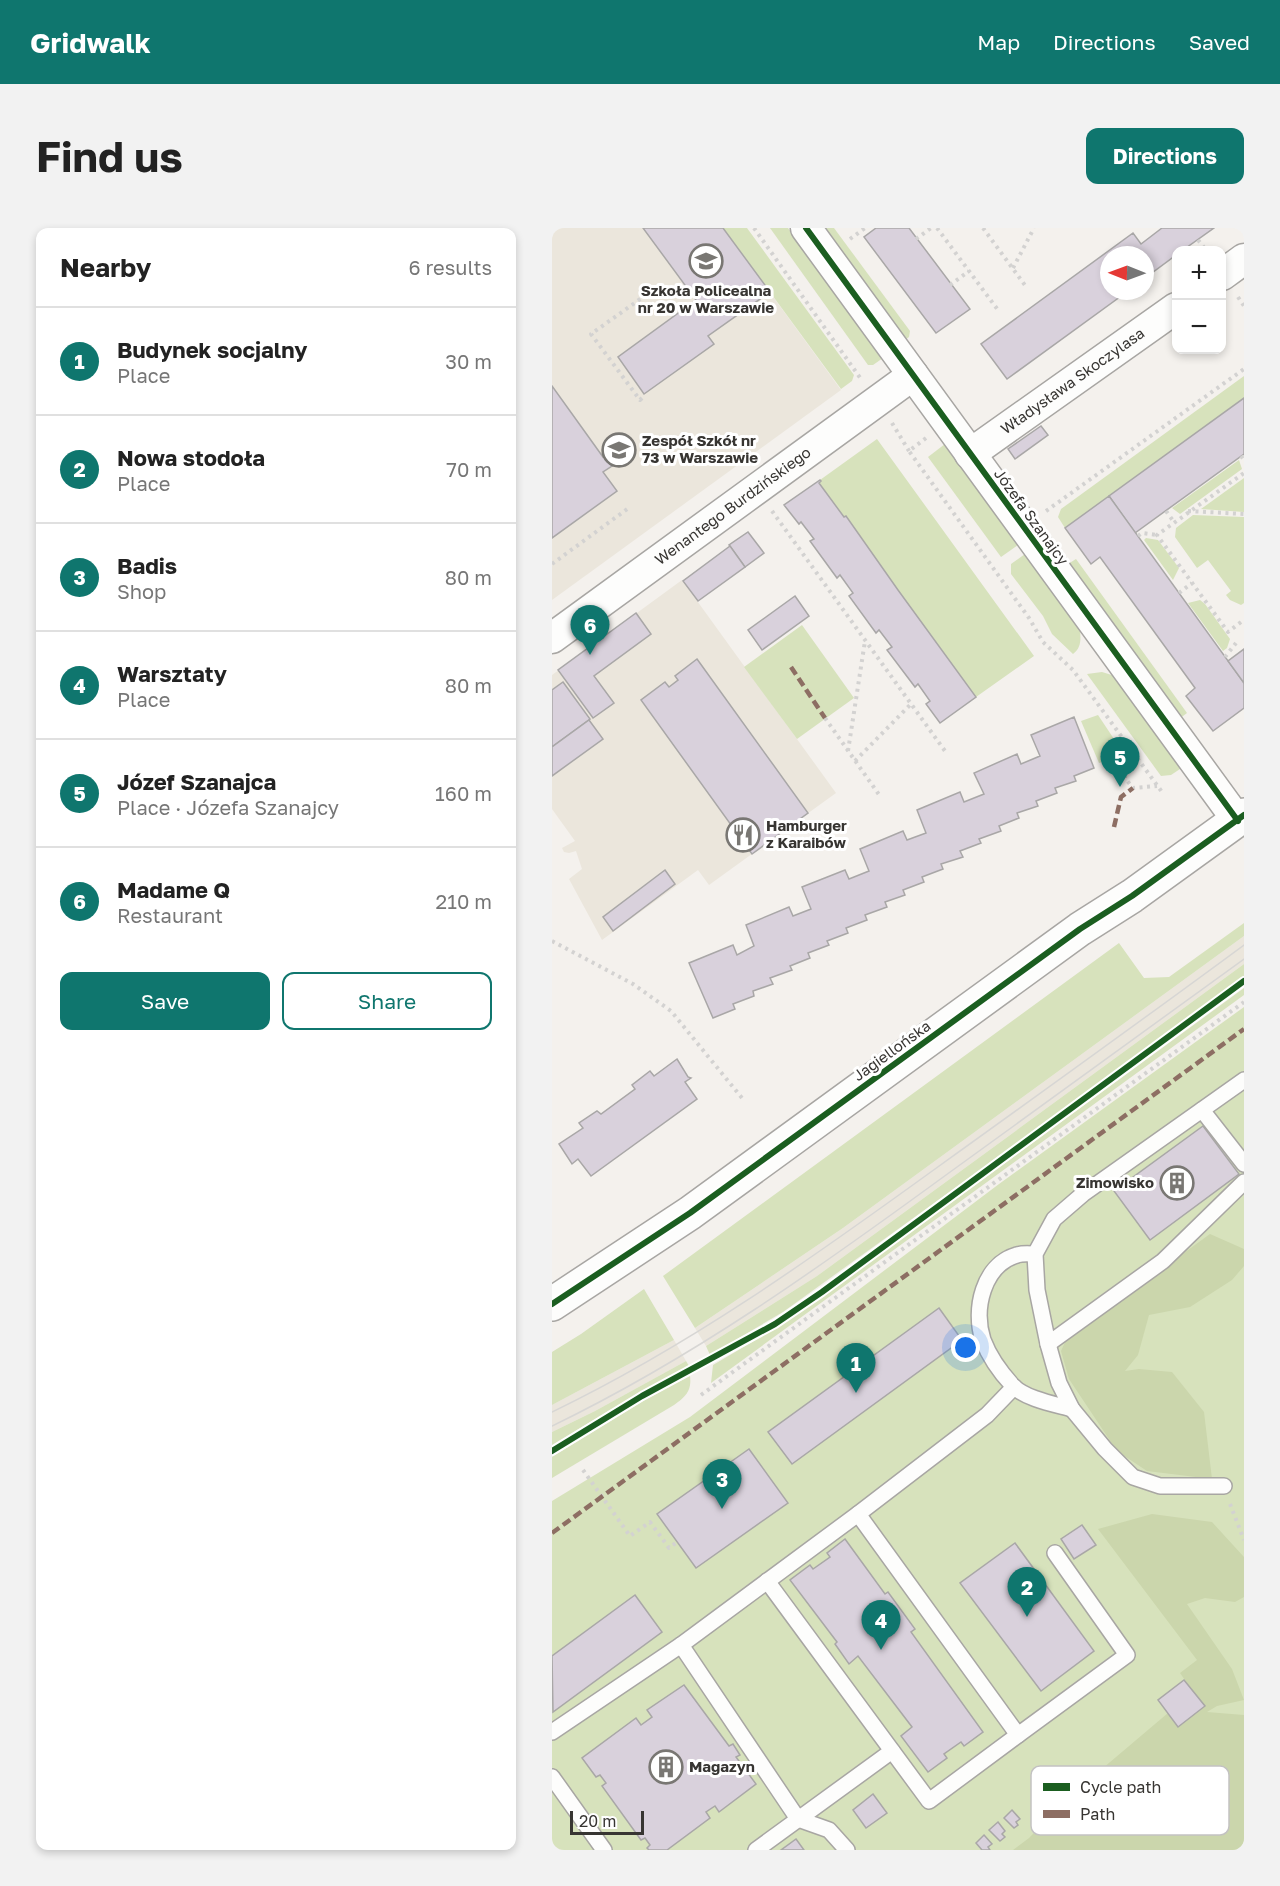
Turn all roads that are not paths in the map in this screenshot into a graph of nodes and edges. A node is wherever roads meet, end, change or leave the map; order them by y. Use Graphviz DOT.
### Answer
graph roads {
  1 [pos="806,228"];
  2 [pos="1244,259"];
  3 [pos="1226,272"];
  4 [pos="1172,311"];
  5 [pos="913,375"];
  6 [pos="970,454"];
  7 [pos="552,638"];
  8 [pos="1241,818"];
  9 [pos="1244,1080"];
  10 [pos="1202,1110"];
  11 [pos="1244,1164"];
  12 [pos="1244,1182"];
  13 [pos="1035,1254"];
  14 [pos="600,1273"];
  15 [pos="552,1287"];
  16 [pos="552,1304"];
  17 [pos="1048,1344"];
  18 [pos="1014,1387"];
  19 [pos="1072,1409"];
  20 [pos="1224,1486"];
  21 [pos="858,1514"];
  22 [pos="1055,1553"];
  23 [pos="767,1581"];
  24 [pos="681,1645"];
  25 [pos="552,1732"];
  26 [pos="1018,1735"];
  27 [pos="892,1751"];
  28 [pos="552,1777"];
  29 [pos="798,1819"];
  30 [pos="604,1850"];
  31 [pos="756,1850"];
  32 [pos="847,1850"];
  1 -- 5 [label="street, Józefa Szanajcy"];
  2 -- 3 [label="street"];
  4 -- 6 [label="street, Władysława Skoczylasa"];
  5 -- 6 [label="street, Józefa Szanajcy"];
  5 -- 7 [label="street, Wenantego Burdzińskiego"];
  6 -- 8 [label="street, Józefa Szanajcy"];
  8 -- 14 [label="street, Jagiellońska"];
  9 -- 10 [label="lane"];
  10 -- 11 [label="lane"];
  10 -- 13 [label="lane"];
  12 -- 17 [label="lane"];
  13 -- 17 [label="lane"];
  13 -- 18 [label="lane"];
  14 -- 15 [label="street, Jagiellońska"];
  14 -- 16 [label="street, Jagiellońska"];
  17 -- 19 [label="lane"];
  18 -- 19 [label="lane"];
  18 -- 21 [label="lane"];
  19 -- 20 [label="lane"];
  21 -- 23 [label="lane"];
  21 -- 26 [label="lane"];
  22 -- 26 [label="lane"];
  23 -- 24 [label="lane"];
  23 -- 27 [label="lane"];
  24 -- 25 [label="lane"];
  24 -- 29 [label="lane"];
  26 -- 27 [label="lane"];
  27 -- 29 [label="lane"];
  28 -- 30 [label="lane"];
  29 -- 31 [label="lane"];
  29 -- 32 [label="lane"];
}
